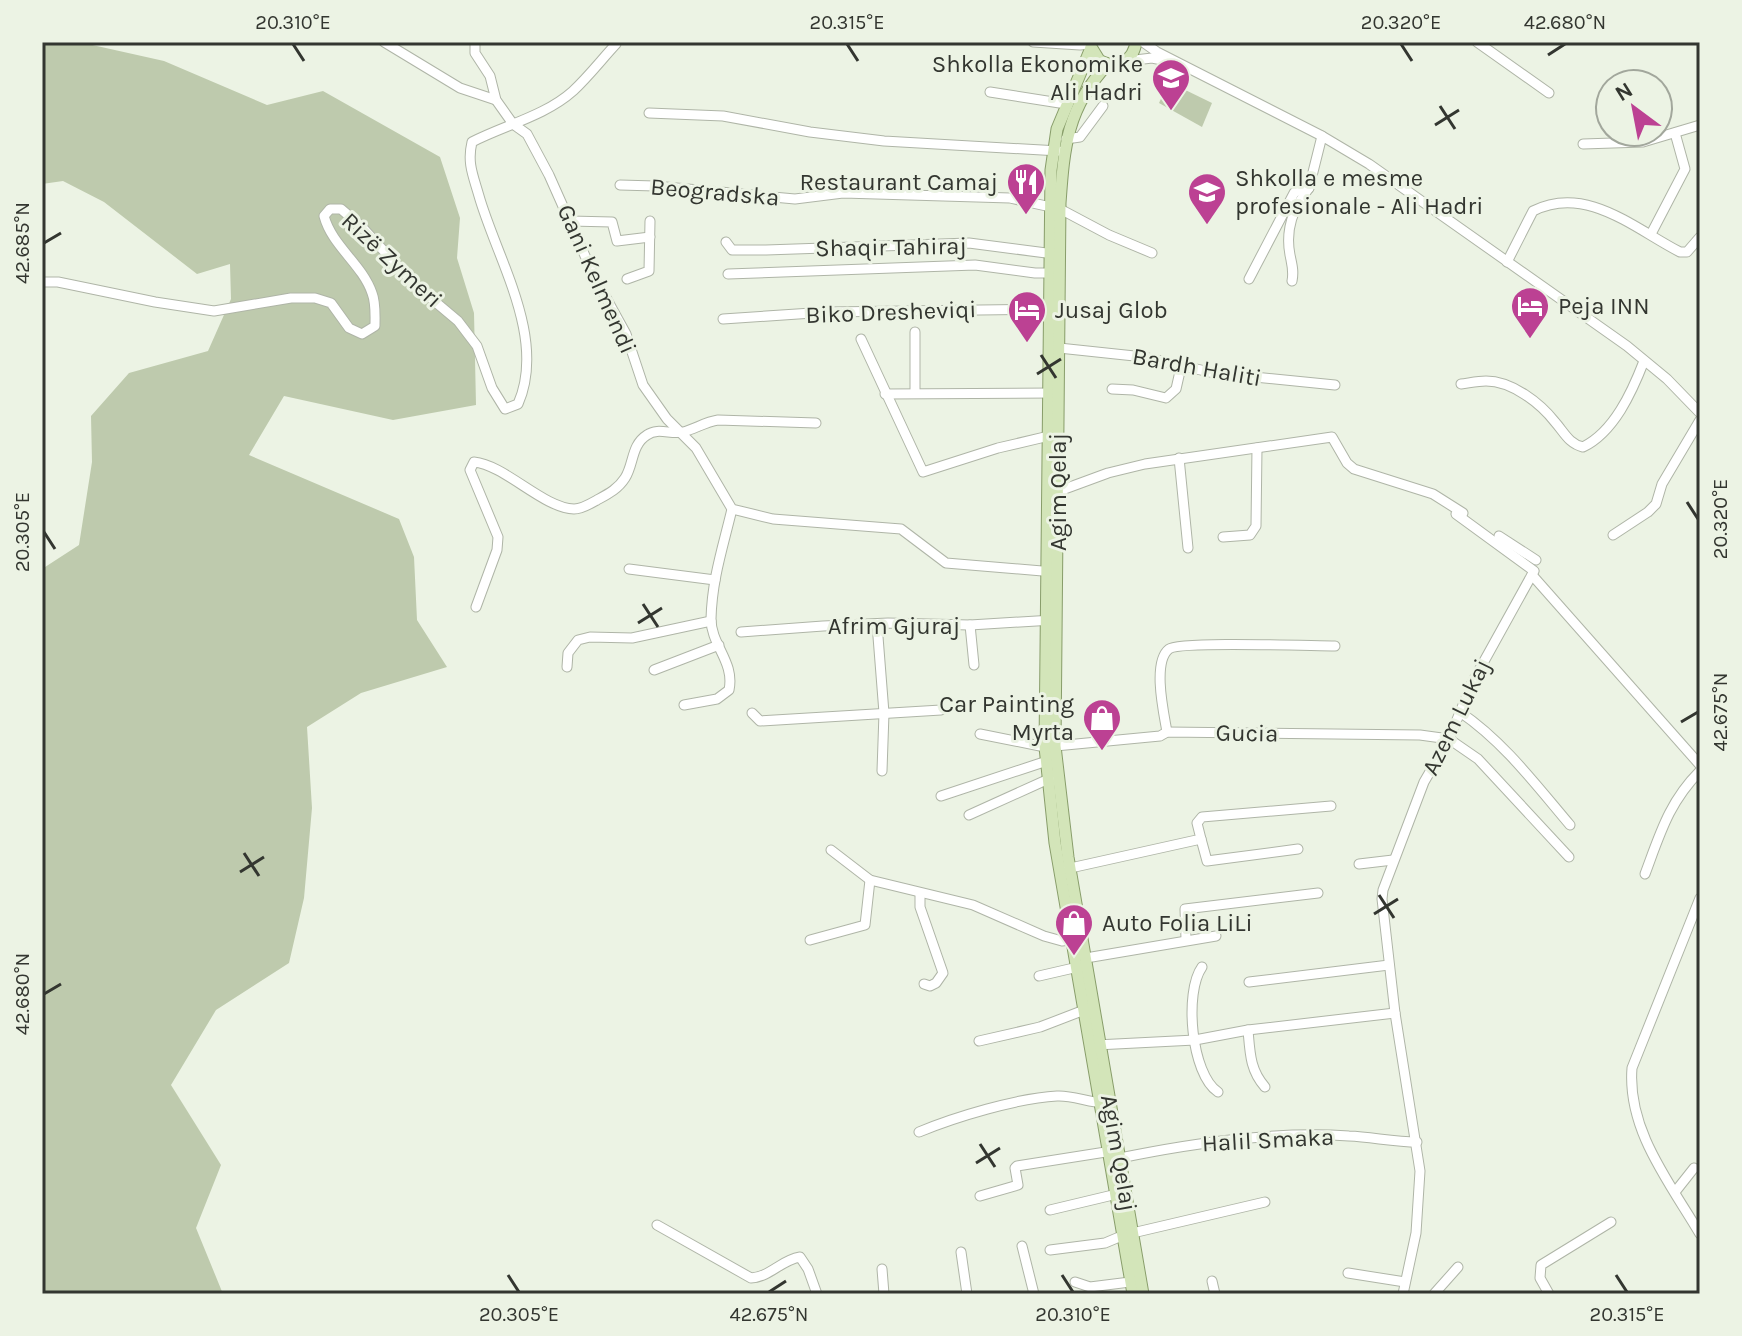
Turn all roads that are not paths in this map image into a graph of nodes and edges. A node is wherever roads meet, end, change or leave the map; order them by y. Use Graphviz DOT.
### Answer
graph roads {
  1 [pos="384,42"];
  2 [pos="464,42"];
  3 [pos="475,42"];
  4 [pos="1033,42"];
  5 [pos="1136,42"];
  6 [pos="1143,42"];
  7 [pos="1477,42"];
  8 [pos="616,44"];
  9 [pos="1091,45"];
  10 [pos="475,53"];
  11 [pos="1127,61"];
  12 [pos="1176,62"];
  13 [pos="1108,64"];
  14 [pos="990,92"];
  15 [pos="1549,93"];
  16 [pos="496,100"];
  17 [pos="1066,104"];
  18 [pos="1103,106"];
  19 [pos="649,113"];
  20 [pos="513,124"];
  21 [pos="1700,125"];
  22 [pos="1675,133"];
  23 [pos="1322,136"];
  24 [pos="1583,144"];
  25 [pos="1061,147"];
  26 [pos="620,185"];
  27 [pos="1309,188"];
  28 [pos="1054,207"];
  29 [pos="570,221"];
  30 [pos="650,221"];
  31 [pos="1651,234"];
  32 [pos="650,237"];
  33 [pos="1700,237"];
  34 [pos="726,242"];
  35 [pos="1152,253"];
  36 [pos="1054,254"];
  37 [pos="1507,262"];
  38 [pos="1054,273"];
  39 [pos="728,274"];
  40 [pos="627,279"];
  41 [pos="1249,279"];
  42 [pos="1292,281"];
  43 [pos="42,282"];
  44 [pos="1055,309"];
  45 [pos="723,319"];
  46 [pos="915,332"];
  47 [pos="861,339"];
  48 [pos="1059,348"];
  49 [pos="1644,361"];
  50 [pos="1181,367"];
  51 [pos="1461,384"];
  52 [pos="1335,385"];
  53 [pos="1112,389"];
  54 [pos="915,393"];
  55 [pos="1054,393"];
  56 [pos="885,394"];
  57 [pos="1700,413"];
  58 [pos="1700,420"];
  59 [pos="816,423"];
  60 [pos="683,432"];
  61 [pos="1049,436"];
  62 [pos="1257,448"];
  63 [pos="1179,458"];
  64 [pos="1053,494"];
  65 [pos="732,509"];
  66 [pos="1456,514"];
  67 [pos="1613,535"];
  68 [pos="1223,537"];
  69 [pos="1188,548"];
  70 [pos="1536,560"];
  71 [pos="629,569"];
  72 [pos="1052,572"];
  73 [pos="1532,575"];
  74 [pos="715,580"];
  75 [pos="476,607"];
  76 [pos="1052,620"];
  77 [pos="711,621"];
  78 [pos="877,624"];
  79 [pos="970,625"];
  80 [pos="741,632"];
  81 [pos="719,645"];
  82 [pos="1335,646"];
  83 [pos="974,665"];
  84 [pos="567,667"];
  85 [pos="654,670"];
  86 [pos="684,705"];
  87 [pos="941,710"];
  88 [pos="1460,712"];
  89 [pos="752,713"];
  90 [pos="884,713"];
  91 [pos="1167,732"];
  92 [pos="980,734"];
  93 [pos="1449,739"];
  94 [pos="1050,747"];
  95 [pos="1047,761"];
  96 [pos="1700,765"];
  97 [pos="882,771"];
  98 [pos="1700,771"];
  99 [pos="1053,777"];
  100 [pos="941,796"];
  101 [pos="1331,806"];
  102 [pos="969,815"];
  103 [pos="1570,825"];
  104 [pos="1201,839"];
  105 [pos="1298,849"];
  106 [pos="831,850"];
  107 [pos="1569,857"];
  108 [pos="1393,860"];
  109 [pos="1359,864"];
  110 [pos="1066,869"];
  111 [pos="1645,874"];
  112 [pos="870,880"];
  113 [pos="920,893"];
  114 [pos="1318,893"];
  115 [pos="1700,898"];
  116 [pos="1216,936"];
  117 [pos="1078,939"];
  118 [pos="1186,939"];
  119 [pos="810,940"];
  120 [pos="1082,962"];
  121 [pos="1389,965"];
  122 [pos="1202,967"];
  123 [pos="1039,976"];
  124 [pos="1249,982"];
  125 [pos="924,984"];
  126 [pos="1090,1009"];
  127 [pos="1395,1013"];
  128 [pos="1248,1030"];
  129 [pos="1195,1040"];
  130 [pos="979,1041"];
  131 [pos="1096,1045"];
  132 [pos="1265,1087"];
  133 [pos="1218,1092"];
  134 [pos="1106,1102"];
  135 [pos="919,1132"];
  136 [pos="1417,1142"];
  137 [pos="1116,1153"];
  138 [pos="1694,1168"];
  139 [pos="1675,1192"];
  140 [pos="1117,1194"];
  141 [pos="980,1196"];
  142 [pos="1265,1202"];
  143 [pos="1050,1210"];
  144 [pos="1611,1222"];
  145 [pos="657,1225"];
  146 [pos="1128,1234"];
  147 [pos="1700,1234"];
  148 [pos="1022,1246"];
  149 [pos="1050,1250"];
  150 [pos="961,1252"];
  151 [pos="1458,1267"];
  152 [pos="882,1269"];
  153 [pos="1348,1273"];
  154 [pos="1212,1281"];
  155 [pos="1075,1282"];
  156 [pos="1405,1282"];
  157 [pos="1132,1288"];
  158 [pos="1437,1293"];
  159 [pos="817,1294"];
  160 [pos="884,1294"];
  161 [pos="967,1294"];
  162 [pos="1034,1294"];
  163 [pos="1143,1294"];
  164 [pos="1215,1294"];
  165 [pos="1403,1294"];
  166 [pos="1549,1294"];
  1 -- 16 [label="street"];
  2 -- 10 [label="street, Gani Kelmendi"];
  3 -- 10 [label="street, Gani Kelmendi"];
  4 -- 9 [label="street"];
  5 -- 11 [label="main road"];
  6 -- 12 [label="street"];
  7 -- 15 [label="street"];
  8 -- 20 [label="street"];
  9 -- 13 [label="main road"];
  9 -- 17 [label="main road, Agim Qelaj"];
  10 -- 16 [label="street, Gani Kelmendi"];
  11 -- 12 [label="street"];
  11 -- 13 [label="main road"];
  12 -- 23 [label="street"];
  13 -- 25 [label="main road, Agim Qelaj"];
  14 -- 17 [label="street"];
  16 -- 20 [label="street, Gani Kelmendi"];
  17 -- 25 [label="main road, Agim Qelaj"];
  18 -- 25 [label="street"];
  19 -- 25 [label="street"];
  20 -- 29 [label="street, Gani Kelmendi"];
  20 -- 43 [label="street, Rizë Zymeri"];
  21 -- 22 [label="street"];
  22 -- 24 [label="street"];
  22 -- 31 [label="street"];
  23 -- 27 [label="street"];
  23 -- 37 [label="street"];
  25 -- 28 [label="main road, Agim Qelaj"];
  26 -- 28 [label="street, Beogradska"];
  27 -- 41 [label="street"];
  27 -- 42 [label="street"];
  28 -- 35 [label="street"];
  28 -- 36 [label="main road, Agim Qelaj"];
  29 -- 32 [label="street"];
  29 -- 60 [label="street, Gani Kelmendi"];
  30 -- 32 [label="street"];
  31 -- 33 [label="street"];
  31 -- 37 [label="street"];
  32 -- 40 [label="street"];
  34 -- 36 [label="street, Shaqir Tahiraj"];
  36 -- 38 [label="main road, Agim Qelaj"];
  37 -- 49 [label="street"];
  38 -- 39 [label="street"];
  38 -- 44 [label="main road, Agim Qelaj"];
  44 -- 45 [label="street, Biko Dresheviqi"];
  44 -- 48 [label="main road, Agim Qelaj"];
  44 -- 55 [label="main road, Agim Qelaj"];
  46 -- 54 [label="street"];
  47 -- 56 [label="street, Agim Qelaj"];
  48 -- 50 [label="street, Bardh Haliti"];
  48 -- 55 [label="main road, Agim Qelaj"];
  49 -- 51 [label="street"];
  49 -- 57 [label="street"];
  50 -- 52 [label="street, Bardh Haliti"];
  50 -- 53 [label="street"];
  54 -- 55 [label="street"];
  54 -- 56 [label="street"];
  55 -- 61 [label="main road, Agim Qelaj"];
  55 -- 64 [label="main road, Agim Qelaj"];
  56 -- 61 [label="street, Agim Qelaj"];
  58 -- 67 [label="street"];
  59 -- 60 [label="street"];
  60 -- 65 [label="street, Gani Kelmendi"];
  60 -- 75 [label="street"];
  61 -- 64 [label="main road, Agim Qelaj"];
  62 -- 63 [label="street"];
  62 -- 68 [label="street"];
  62 -- 70 [label="street"];
  63 -- 64 [label="street"];
  63 -- 69 [label="street"];
  64 -- 72 [label="main road, Agim Qelaj"];
  65 -- 72 [label="street"];
  65 -- 74 [label="street"];
  66 -- 73 [label="street"];
  71 -- 74 [label="street"];
  72 -- 76 [label="main road, Agim Qelaj"];
  73 -- 88 [label="street, Azem Lukaj"];
  73 -- 96 [label="street"];
  74 -- 77 [label="street"];
  76 -- 79 [label="street, Afrim Gjuraj"];
  76 -- 94 [label="main road, Agim Qelaj"];
  77 -- 81 [label="street"];
  77 -- 84 [label="street"];
  78 -- 79 [label="street, Afrim Gjuraj"];
  78 -- 80 [label="street, Afrim Gjuraj"];
  78 -- 90 [label="street"];
  79 -- 83 [label="street"];
  81 -- 85 [label="street"];
  81 -- 86 [label="street"];
  82 -- 91 [label="street"];
  87 -- 90 [label="street"];
  88 -- 93 [label="street, Azem Lukaj"];
  88 -- 103 [label="street"];
  89 -- 90 [label="street"];
  90 -- 97 [label="street"];
  91 -- 93 [label="street, Gucia"];
  91 -- 94 [label="street, Gucia"];
  92 -- 94 [label="street"];
  93 -- 107 [label="street"];
  93 -- 108 [label="street, Azem Lukaj"];
  94 -- 95 [label="main road, Agim Qelaj"];
  94 -- 99 [label="main road, Agim Qelaj"];
  95 -- 99 [label="main road, Agim Qelaj"];
  95 -- 100 [label="street"];
  98 -- 111 [label="street"];
  99 -- 102 [label="street"];
  99 -- 110 [label="main road, Agim Qelaj"];
  101 -- 104 [label="street"];
  104 -- 105 [label="street"];
  104 -- 110 [label="street"];
  106 -- 112 [label="street"];
  108 -- 109 [label="street"];
  108 -- 121 [label="street, Azem Lukaj"];
  110 -- 117 [label="main road, Agim Qelaj"];
  112 -- 113 [label="street"];
  112 -- 119 [label="street"];
  113 -- 117 [label="street"];
  113 -- 125 [label="street"];
  114 -- 118 [label="street"];
  115 -- 139 [label="street"];
  116 -- 118 [label="street"];
  117 -- 120 [label="main road, Agim Qelaj"];
  118 -- 120 [label="street"];
  120 -- 123 [label="street"];
  120 -- 126 [label="main road, Agim Qelaj"];
  121 -- 124 [label="street"];
  121 -- 127 [label="street, Azem Lukaj"];
  122 -- 129 [label="street"];
  126 -- 130 [label="street"];
  126 -- 131 [label="main road, Agim Qelaj"];
  127 -- 128 [label="street"];
  127 -- 136 [label="street, Azem Lukaj"];
  128 -- 129 [label="street"];
  128 -- 132 [label="street"];
  129 -- 131 [label="street"];
  129 -- 133 [label="street"];
  131 -- 134 [label="main road, Agim Qelaj"];
  134 -- 135 [label="street"];
  134 -- 137 [label="main road, Agim Qelaj"];
  136 -- 137 [label="street, Halil Smaka"];
  136 -- 156 [label="street, Azem Lukaj"];
  137 -- 140 [label="main road, Agim Qelaj"];
  137 -- 141 [label="street, Halil Smaka"];
  137 -- 146 [label="main road, Agim Qelaj"];
  138 -- 139 [label="street"];
  139 -- 147 [label="street"];
  140 -- 143 [label="street"];
  140 -- 146 [label="main road, Agim Qelaj"];
  142 -- 146 [label="street"];
  144 -- 166 [label="street"];
  145 -- 159 [label="street"];
  146 -- 149 [label="street, Agim Qelaj"];
  146 -- 157 [label="main road, Agim Qelaj"];
  146 -- 163 [label="main road, Agim Qelaj"];
  148 -- 162 [label="street"];
  150 -- 161 [label="street"];
  151 -- 158 [label="street"];
  152 -- 160 [label="street"];
  153 -- 156 [label="street"];
  154 -- 164 [label="street"];
  155 -- 157 [label="street, Agim Qelaj"];
  156 -- 165 [label="street, Azem Lukaj"];
}
